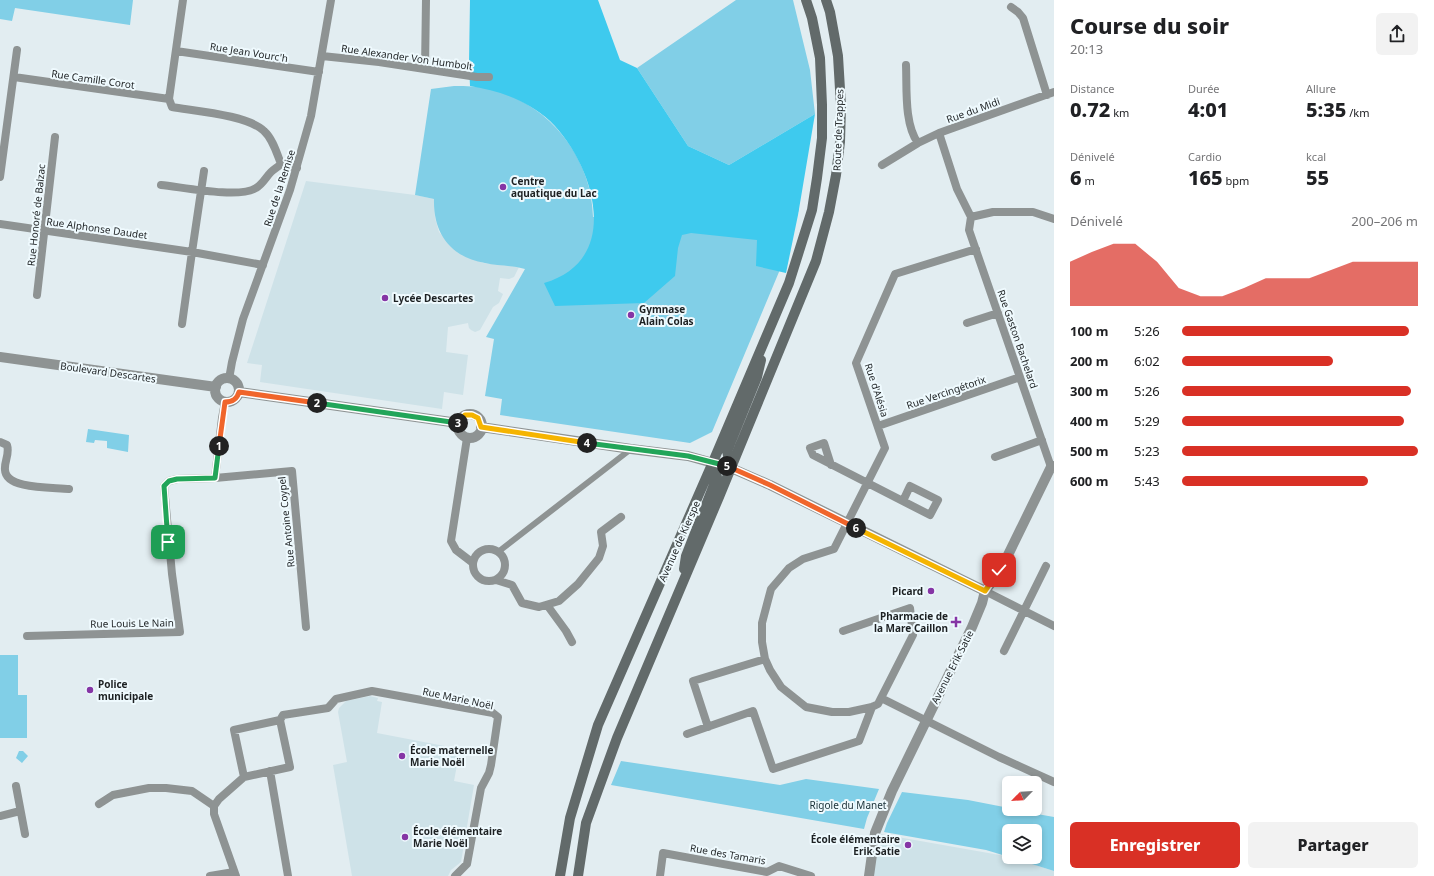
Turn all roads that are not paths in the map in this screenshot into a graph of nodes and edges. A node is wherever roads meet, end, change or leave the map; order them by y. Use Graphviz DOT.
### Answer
graph roads {
  1 [pos="184,0"];
  2 [pos="331,0"];
  3 [pos="426,0"];
  4 [pos="806,0"];
  5 [pos="826,0"];
  6 [pos="1011,7"];
  7 [pos="18,50"];
  8 [pos="176,51"];
  9 [pos="322,56"];
  10 [pos="906,65"];
  11 [pos="425,69"];
  12 [pos="319,72"];
  13 [pos="14,77"];
  14 [pos="489,77"];
  15 [pos="1051,94"];
  16 [pos="169,99"];
  17 [pos="3,126"];
  18 [pos="938,133"];
  19 [pos="55,137"];
  20 [pos="918,143"];
  21 [pos="281,164"];
  22 [pos="882,165"];
  23 [pos="296,168"];
  24 [pos="204,171"];
  25 [pos="0,177"];
  26 [pos="161,185"];
  27 [pos="202,190"];
  28 [pos="812,210"];
  29 [pos="829,212"];
  30 [pos="971,217"];
  31 [pos="1054,219"];
  32 [pos="0,224"];
  33 [pos="44,231"];
  34 [pos="976,249"];
  35 [pos="192,252"];
  36 [pos="263,265"];
  37 [pos="37,296"];
  38 [pos="998,313"];
  39 [pos="182,324"];
  40 [pos="967,324"];
  41 [pos="765,340"];
  42 [pos="0,357"];
  43 [pos="1020,377"];
  44 [pos="229,379"];
  45 [pos="216,388"];
  46 [pos="239,392"];
  47 [pos="225,402"];
  48 [pos="458,424"];
  49 [pos="878,426"];
  50 [pos="481,427"];
  51 [pos="467,438"];
  52 [pos="1042,440"];
  53 [pos="0,442"];
  54 [pos="631,449"];
  55 [pos="995,457"];
  56 [pos="713,462"];
  57 [pos="831,465"];
  58 [pos="1052,466"];
  59 [pos="731,468"];
  60 [pos="215,478"];
  61 [pos="867,483"];
  62 [pos="69,489"];
  63 [pos="903,501"];
  64 [pos="621,517"];
  65 [pos="847,524"];
  66 [pos="498,552"];
  67 [pos="473,563"];
  68 [pos="1046,566"];
  69 [pos="496,580"];
  70 [pos="680,589"];
  71 [pos="985,591"];
  72 [pos="547,605"];
  73 [pos="1024,610"];
  74 [pos="1054,626"];
  75 [pos="306,627"];
  76 [pos="843,631"];
  77 [pos="27,636"];
  78 [pos="572,642"];
  79 [pos="1004,651"];
  80 [pos="765,659"];
  81 [pos="882,698"];
  82 [pos="872,707"];
  83 [pos="280,720"];
  84 [pos="926,720"];
  85 [pos="708,727"];
  86 [pos="687,734"];
  87 [pos="270,772"];
  88 [pos="244,777"];
  89 [pos="1054,782"];
  90 [pos="16,786"];
  91 [pos="99,804"];
  92 [pos="214,806"];
  93 [pos="20,811"];
  94 [pos="0,816"];
  95 [pos="25,834"];
  96 [pos="235,874"];
  97 [pos="210,876"];
  98 [pos="288,876"];
  99 [pos="455,876"];
  100 [pos="560,876"];
  101 [pos="578,876"];
  102 [pos="660,876"];
  103 [pos="810,876"];
  104 [pos="869,876"];
  1 -- 8 [label="street"];
  2 -- 9 [label="street, Rue de la Remise"];
  3 -- 11 [label="street"];
  4 -- 28 [label="main road, Route de Trappes"];
  5 -- 29 [label="main road, Route de Trappes"];
  6 -- 15 [label="street"];
  7 -- 13 [label="street"];
  8 -- 12 [label="street, Rue Jean Vourc'h"];
  8 -- 16 [label="street"];
  9 -- 11 [label="street, Rue Alexander Von Humbolt"];
  9 -- 12 [label="street, Rue de la Remise"];
  10 -- 20 [label="street"];
  11 -- 14 [label="street, Rue Alexander Von Humbolt"];
  12 -- 23 [label="street, Rue de la Remise"];
  13 -- 16 [label="street, Rue Camille Corot"];
  13 -- 17 [label="street"];
  15 -- 18 [label="street, Rue du Midi"];
  16 -- 21 [label="street"];
  17 -- 25 [label="street"];
  18 -- 20 [label="street"];
  18 -- 30 [label="street, Rue du Midi"];
  19 -- 33 [label="street, Rue Honoré de Balzac"];
  20 -- 22 [label="street"];
  21 -- 23 [label="street"];
  21 -- 27 [label="street"];
  23 -- 36 [label="street, Rue de la Remise"];
  24 -- 27 [label="street"];
  26 -- 27 [label="street"];
  27 -- 35 [label="street"];
  28 -- 41 [label="main road, Avenue de Kierspe"];
  29 -- 59 [label="main road, Avenue de Kierspe"];
  30 -- 31 [label="street"];
  30 -- 34 [label="street, Rue Gaston Bachelard"];
  32 -- 33 [label="street, Rue Alphonse Daudet"];
  33 -- 35 [label="street, Rue Alphonse Daudet"];
  33 -- 37 [label="street, Rue Honoré de Balzac"];
  34 -- 38 [label="street, Rue Gaston Bachelard"];
  34 -- 49 [label="street, Rue d'Alésia"];
  35 -- 36 [label="street, Rue Alphonse Daudet"];
  35 -- 39 [label="street"];
  36 -- 44 [label="street, Rue de la Remise"];
  38 -- 40 [label="street"];
  38 -- 43 [label="street, Rue Gaston Bachelard"];
  41 -- 56 [label="main road, Avenue de Kierspe"];
  41 -- 59 [label="main road"];
  42 -- 45 [label="street, Boulevard Descartes"];
  43 -- 49 [label="street, Rue Vercingétorix"];
  43 -- 52 [label="street, Rue Gaston Bachelard"];
  44 -- 45 [label="street"];
  44 -- 46 [label="street"];
  45 -- 47 [label="street"];
  46 -- 47 [label="street"];
  46 -- 48 [label="street"];
  47 -- 60 [label="street"];
  48 -- 50 [label="street"];
  48 -- 51 [label="street"];
  49 -- 61 [label="street, Rue d'Alésia"];
  50 -- 51 [label="street"];
  50 -- 54 [label="street"];
  51 -- 67 [label="street"];
  52 -- 55 [label="street"];
  52 -- 58 [label="street, Rue Gaston Bachelard"];
  53 -- 62 [label="street"];
  54 -- 56 [label="street"];
  54 -- 66 [label="street"];
  56 -- 59 [label="street"];
  56 -- 70 [label="main road"];
  56 -- 100 [label="main road, Avenue de Kierspe"];
  57 -- 61 [label="street"];
  58 -- 71 [label="street, Avenue Erik Satie"];
  59 -- 65 [label="street"];
  59 -- 70 [label="main road, Avenue de Kierspe"];
  60 -- 75 [label="street, Rue Antoine Coypel"];
  60 -- 77 [label="street, Rue Louis Le Nain"];
  61 -- 63 [label="street"];
  61 -- 65 [label="street, Rue d'Alésia"];
  64 -- 72 [label="street"];
  65 -- 71 [label="street"];
  65 -- 80 [label="street, Rue d'Alésia"];
  66 -- 67 [label="street"];
  66 -- 69 [label="street"];
  67 -- 69 [label="street"];
  68 -- 73 [label="street"];
  69 -- 72 [label="street"];
  70 -- 101 [label="main road, Avenue de Kierspe"];
  71 -- 73 [label="street"];
  71 -- 84 [label="street, Avenue Erik Satie"];
  72 -- 78 [label="street"];
  73 -- 74 [label="street"];
  73 -- 79 [label="street"];
  76 -- 81 [label="street"];
  80 -- 82 [label="street, Rue d'Alésia"];
  80 -- 85 [label="street"];
  81 -- 82 [label="street"];
  81 -- 84 [label="street"];
  82 -- 85 [label="street"];
  83 -- 87 [label="street"];
  83 -- 88 [label="street"];
  83 -- 99 [label="street, Rue Marie Noël"];
  84 -- 89 [label="street"];
  84 -- 104 [label="street, Avenue Erik Satie"];
  85 -- 86 [label="street"];
  87 -- 88 [label="street"];
  87 -- 98 [label="street"];
  88 -- 92 [label="street"];
  90 -- 93 [label="street"];
  91 -- 92 [label="street"];
  92 -- 96 [label="street"];
  93 -- 94 [label="street"];
  93 -- 95 [label="street"];
  96 -- 97 [label="street"];
  102 -- 103 [label="street, Rue des Tamaris"];
}
